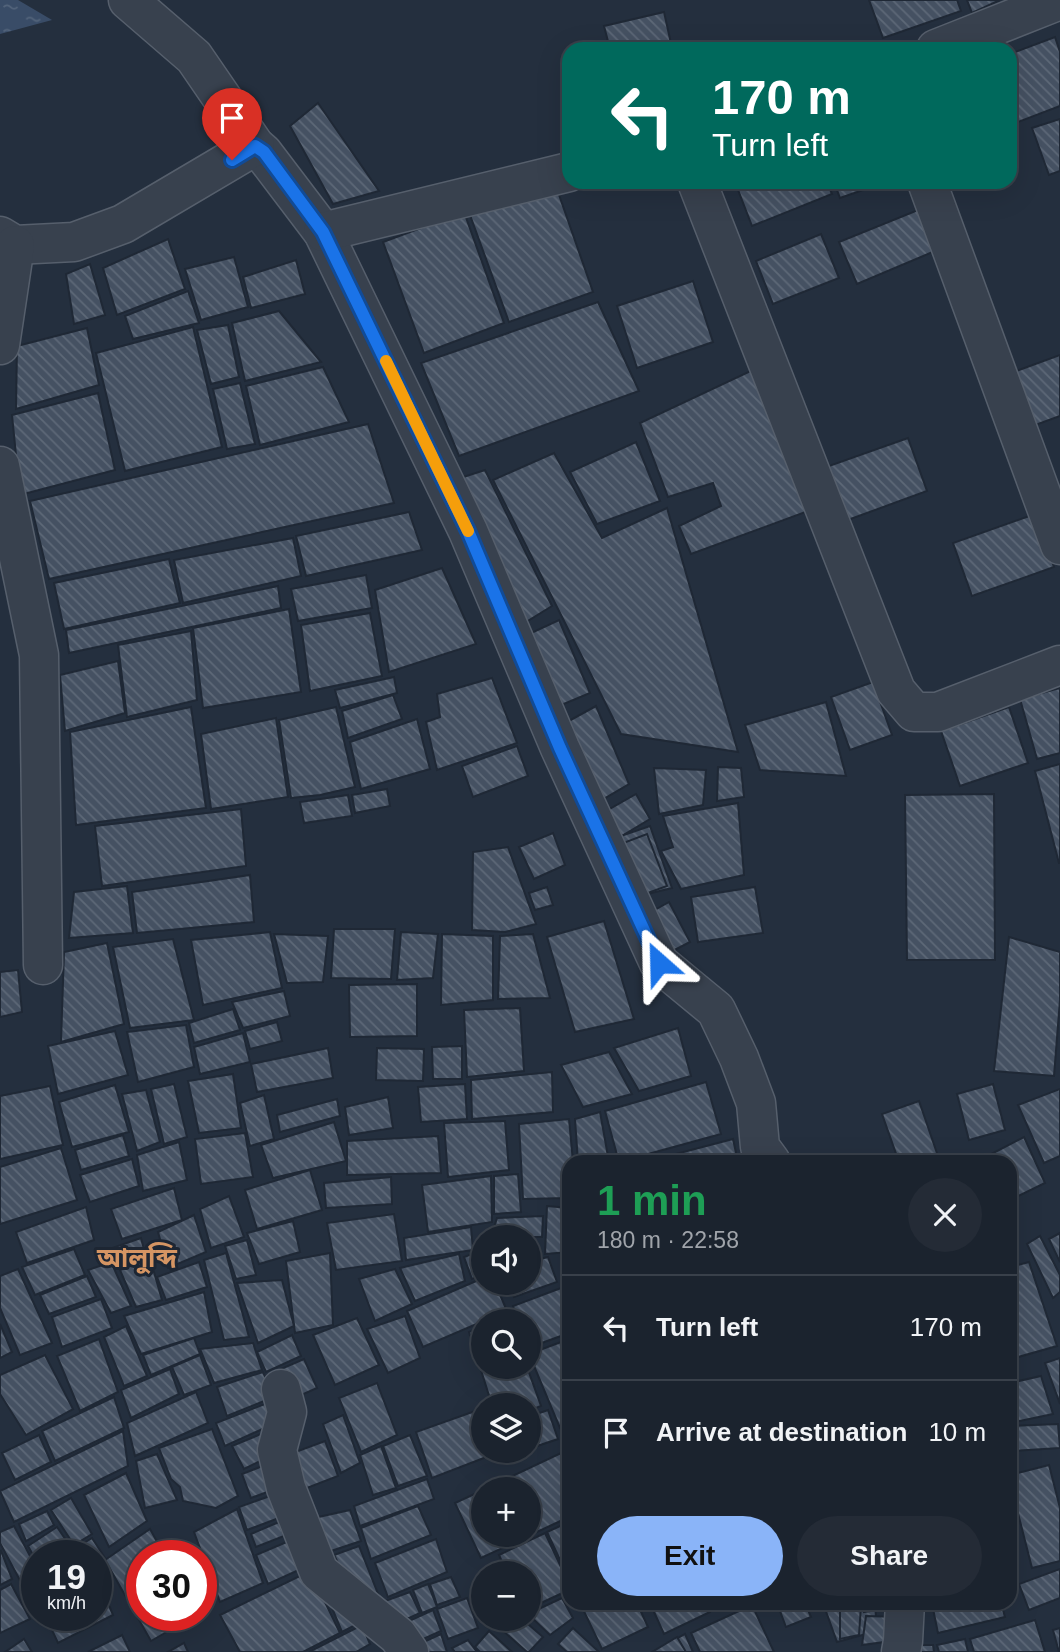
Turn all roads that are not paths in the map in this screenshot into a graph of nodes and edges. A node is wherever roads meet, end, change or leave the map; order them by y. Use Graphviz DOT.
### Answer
graph roads {
  1 [pos="128,0"];
  2 [pos="1060,0"];
  3 [pos="954,42"];
  4 [pos="255,146"];
  5 [pos="562,174"];
  6 [pos="700,189"];
  7 [pos="930,189"];
  8 [pos="323,232"];
  9 [pos="8,240"];
  10 [pos="0,345"];
  11 [pos="0,466"];
  12 [pos="1060,545"];
  13 [pos="1060,665"];
  14 [pos="43,965"];
  15 [pos="766,1155"];
  16 [pos="281,1389"];
  17 [pos="905,1610"];
  18 [pos="409,1652"];
  19 [pos="901,1652"];
  1 -- 4 [label="street"];
  2 -- 3 [label="street"];
  4 -- 8 [label="street"];
  4 -- 9 [label="street"];
  5 -- 8 [label="street"];
  6 -- 13 [label="street"];
  7 -- 12 [label="street"];
  8 -- 15 [label="street"];
  9 -- 10 [label="street"];
  11 -- 14 [label="street"];
  16 -- 18 [label="street"];
  17 -- 19 [label="street"];
}
